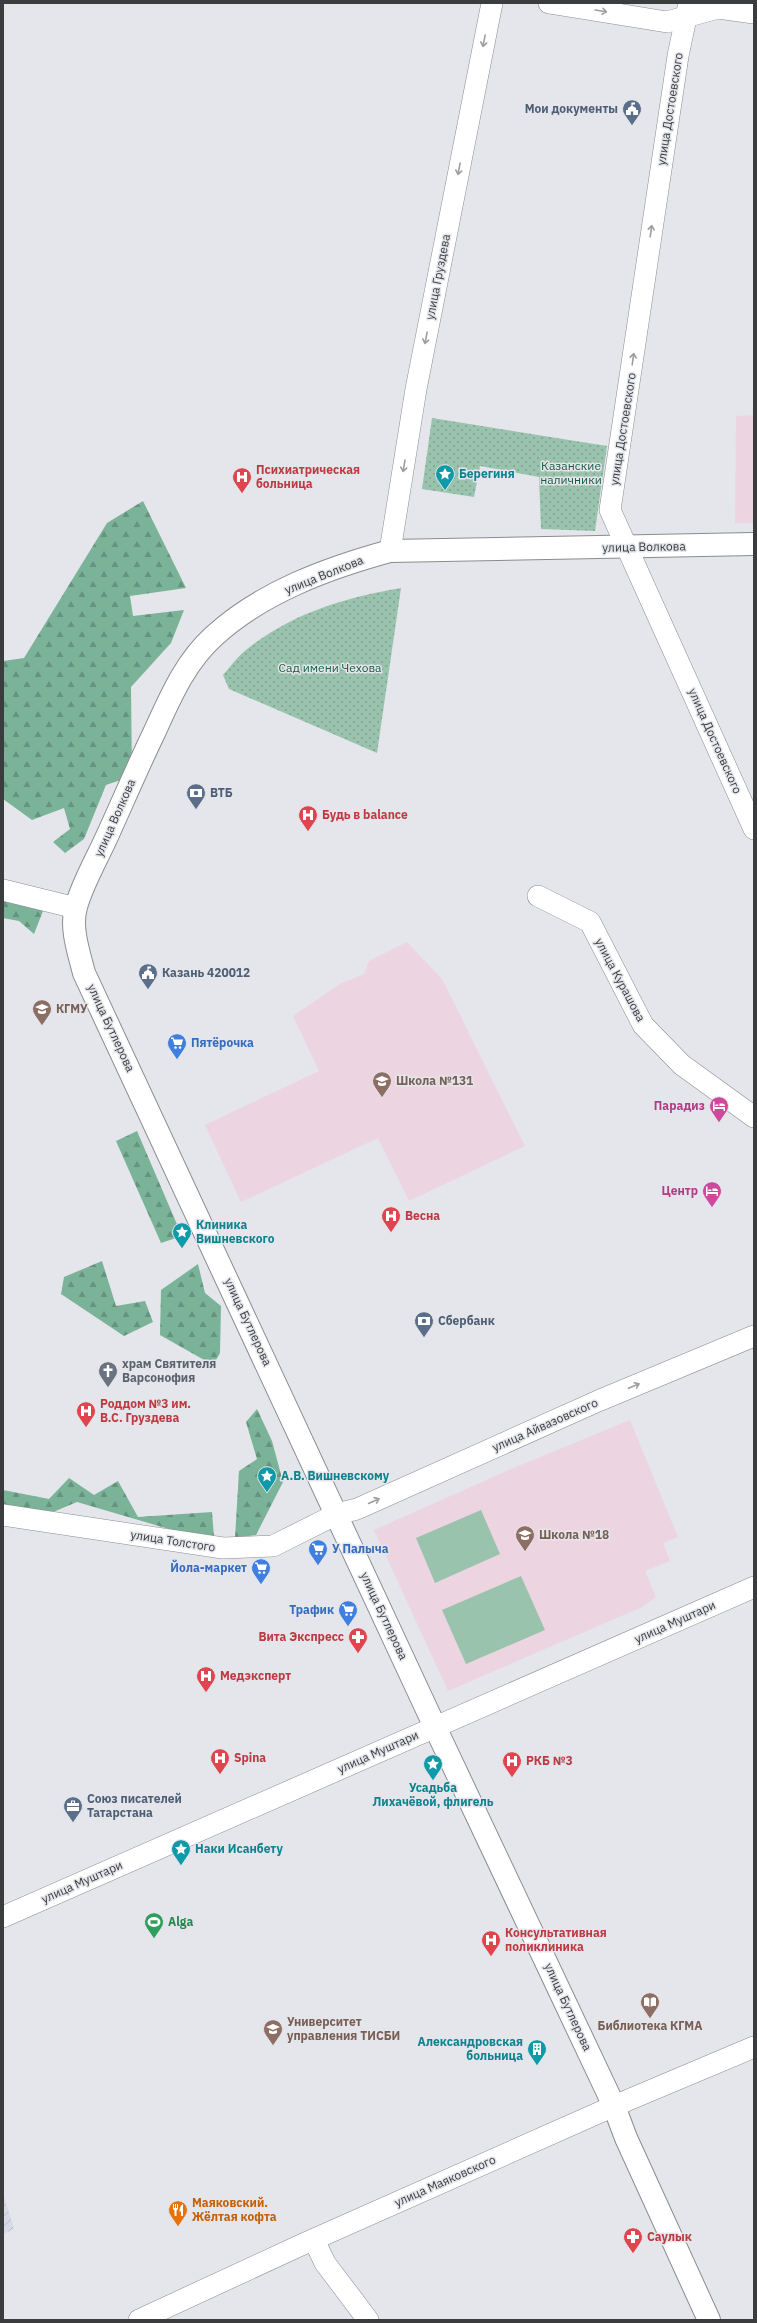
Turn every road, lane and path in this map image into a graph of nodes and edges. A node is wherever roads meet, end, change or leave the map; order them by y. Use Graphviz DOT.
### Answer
graph roads {
  1 [pos="492,3"];
  2 [pos="549,3"];
  3 [pos="688,9"];
  4 [pos="754,13"];
  5 [pos="754,544"];
  6 [pos="626,547"];
  7 [pos="390,551"];
  8 [pos="754,829"];
  9 [pos="3,890"];
  10 [pos="538,896"];
  11 [pos="76,908"];
  12 [pos="754,1117"];
  13 [pos="754,1336"];
  14 [pos="337,1514"];
  15 [pos="3,1515"];
  16 [pos="754,1587"];
  17 [pos="435,1727"];
  18 [pos="3,1917"];
  19 [pos="754,2048"];
  20 [pos="614,2106"];
  21 [pos="314,2240"];
  22 [pos="139,2320"];
  23 [pos="368,2320"];
  24 [pos="709,2320"];
  1 -- 7 [label="street, улица Груздева, one-way"];
  2 -- 3 [label="street, one-way"];
  3 -- 4 [label="street"];
  6 -- 3 [label="street, улица Достоевского, one-way"];
  5 -- 6 [label="main road, улица Волкова"];
  6 -- 7 [label="main road, улица Волкова"];
  6 -- 8 [label="street, улица Достоевского"];
  7 -- 11 [label="main road, улица Волкова"];
  9 -- 11 [label="street"];
  10 -- 12 [label="street, улица Курашова"];
  11 -- 14 [label="main road, улица Бутлерова"];
  14 -- 13 [label="street, улица Айвазовского, one-way"];
  14 -- 15 [label="street, улица Толстого"];
  14 -- 17 [label="main road, улица Бутлерова"];
  16 -- 17 [label="street, улица Муштари"];
  17 -- 18 [label="street, улица Муштари"];
  17 -- 20 [label="main road, улица Бутлерова"];
  19 -- 20 [label="street, улица Маяковского"];
  20 -- 21 [label="street, улица Маяковского"];
  20 -- 24 [label="main road, улица Бутлерова"];
  21 -- 22 [label="street, улица Маяковского"];
  21 -- 23 [label="street"];
}
